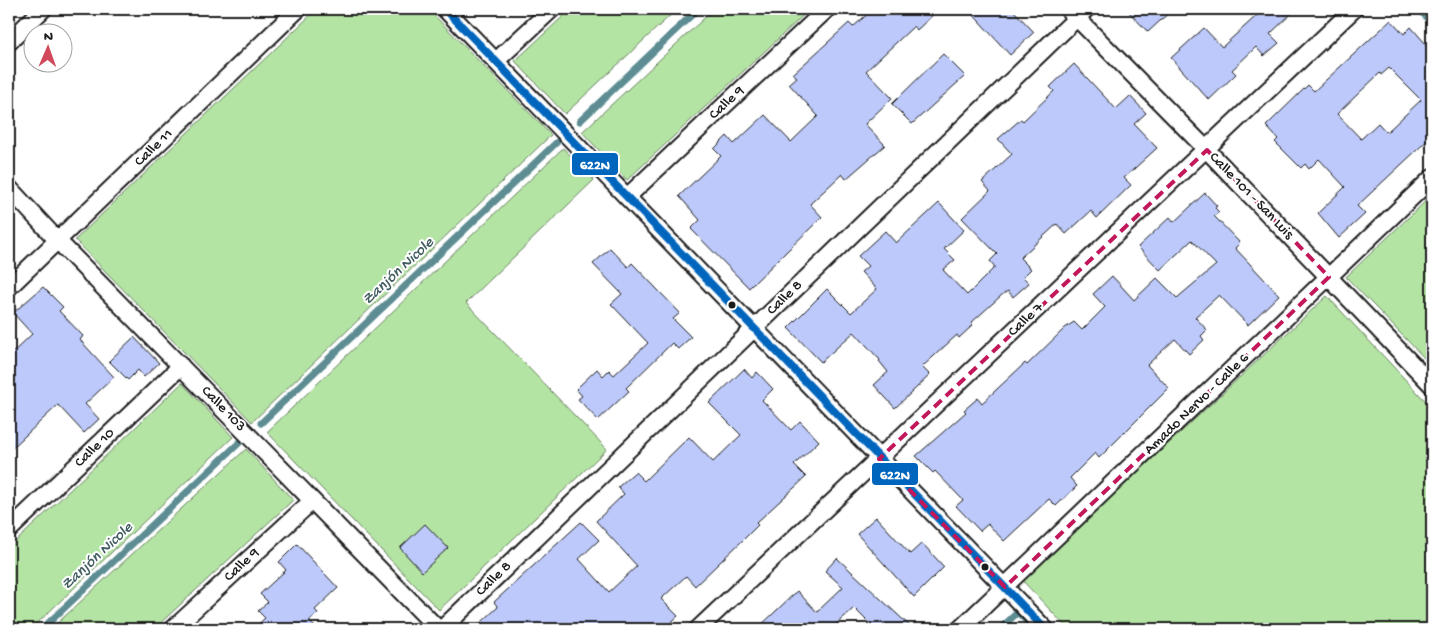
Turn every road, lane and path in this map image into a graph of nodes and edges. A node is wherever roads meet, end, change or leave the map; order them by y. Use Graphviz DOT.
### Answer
graph roads {
  1 [pos="43,9"];
  2 [pos="298,9"];
  3 [pos="445,9"];
  4 [pos="552,9"];
  5 [pos="827,9"];
  6 [pos="1354,9"];
  7 [pos="1077,12"];
  8 [pos="9,42"];
  9 [pos="496,61"];
  10 [pos="1207,150"];
  11 [pos="1432,178"];
  12 [pos="9,188"];
  13 [pos="627,198"];
  14 [pos="58,242"];
  15 [pos="1329,277"];
  16 [pos="9,287"];
  17 [pos="753,328"];
  18 [pos="181,366"];
  19 [pos="1432,386"];
  20 [pos="879,458"];
  21 [pos="312,502"];
  22 [pos="9,530"];
  23 [pos="1005,587"];
  24 [pos="173,629"];
  25 [pos="438,629"];
  26 [pos="442,629"];
  27 [pos="698,629"];
  28 [pos="960,629"];
  29 [pos="1045,629"];
  1 -- 8 [label="street"];
  2 -- 14 [label="street, Calle 11"];
  3 -- 9 [label="street"];
  4 -- 9 [label="street"];
  5 -- 13 [label="street, Calle 9"];
  6 -- 10 [label="street, Calle 7"];
  7 -- 10 [label="street, Calle 101 - San Luis"];
  7 -- 17 [label="street, Calle 8"];
  9 -- 13 [label="street"];
  10 -- 15 [label="street, Calle 101 - San Luis"];
  10 -- 20 [label="street, Calle 7"];
  11 -- 15 [label="street, Amado Nervo - Calle 6"];
  12 -- 14 [label="street, Calle 103"];
  13 -- 17 [label="street"];
  14 -- 16 [label="street, Calle 11"];
  14 -- 18 [label="street, Calle 103"];
  15 -- 19 [label="street, Calle 101 - San Luis"];
  15 -- 23 [label="street, Amado Nervo - Calle 6"];
  17 -- 20 [label="street"];
  17 -- 26 [label="street, Calle 8"];
  18 -- 21 [label="street, Calle 103"];
  18 -- 22 [label="street, Calle 10"];
  20 -- 23 [label="street"];
  20 -- 27 [label="street, Calle 7"];
  21 -- 24 [label="street, Calle 9"];
  21 -- 25 [label="street, Calle 103"];
  23 -- 28 [label="street, Amado Nervo - Calle 6"];
  23 -- 29 [label="street"];
}
